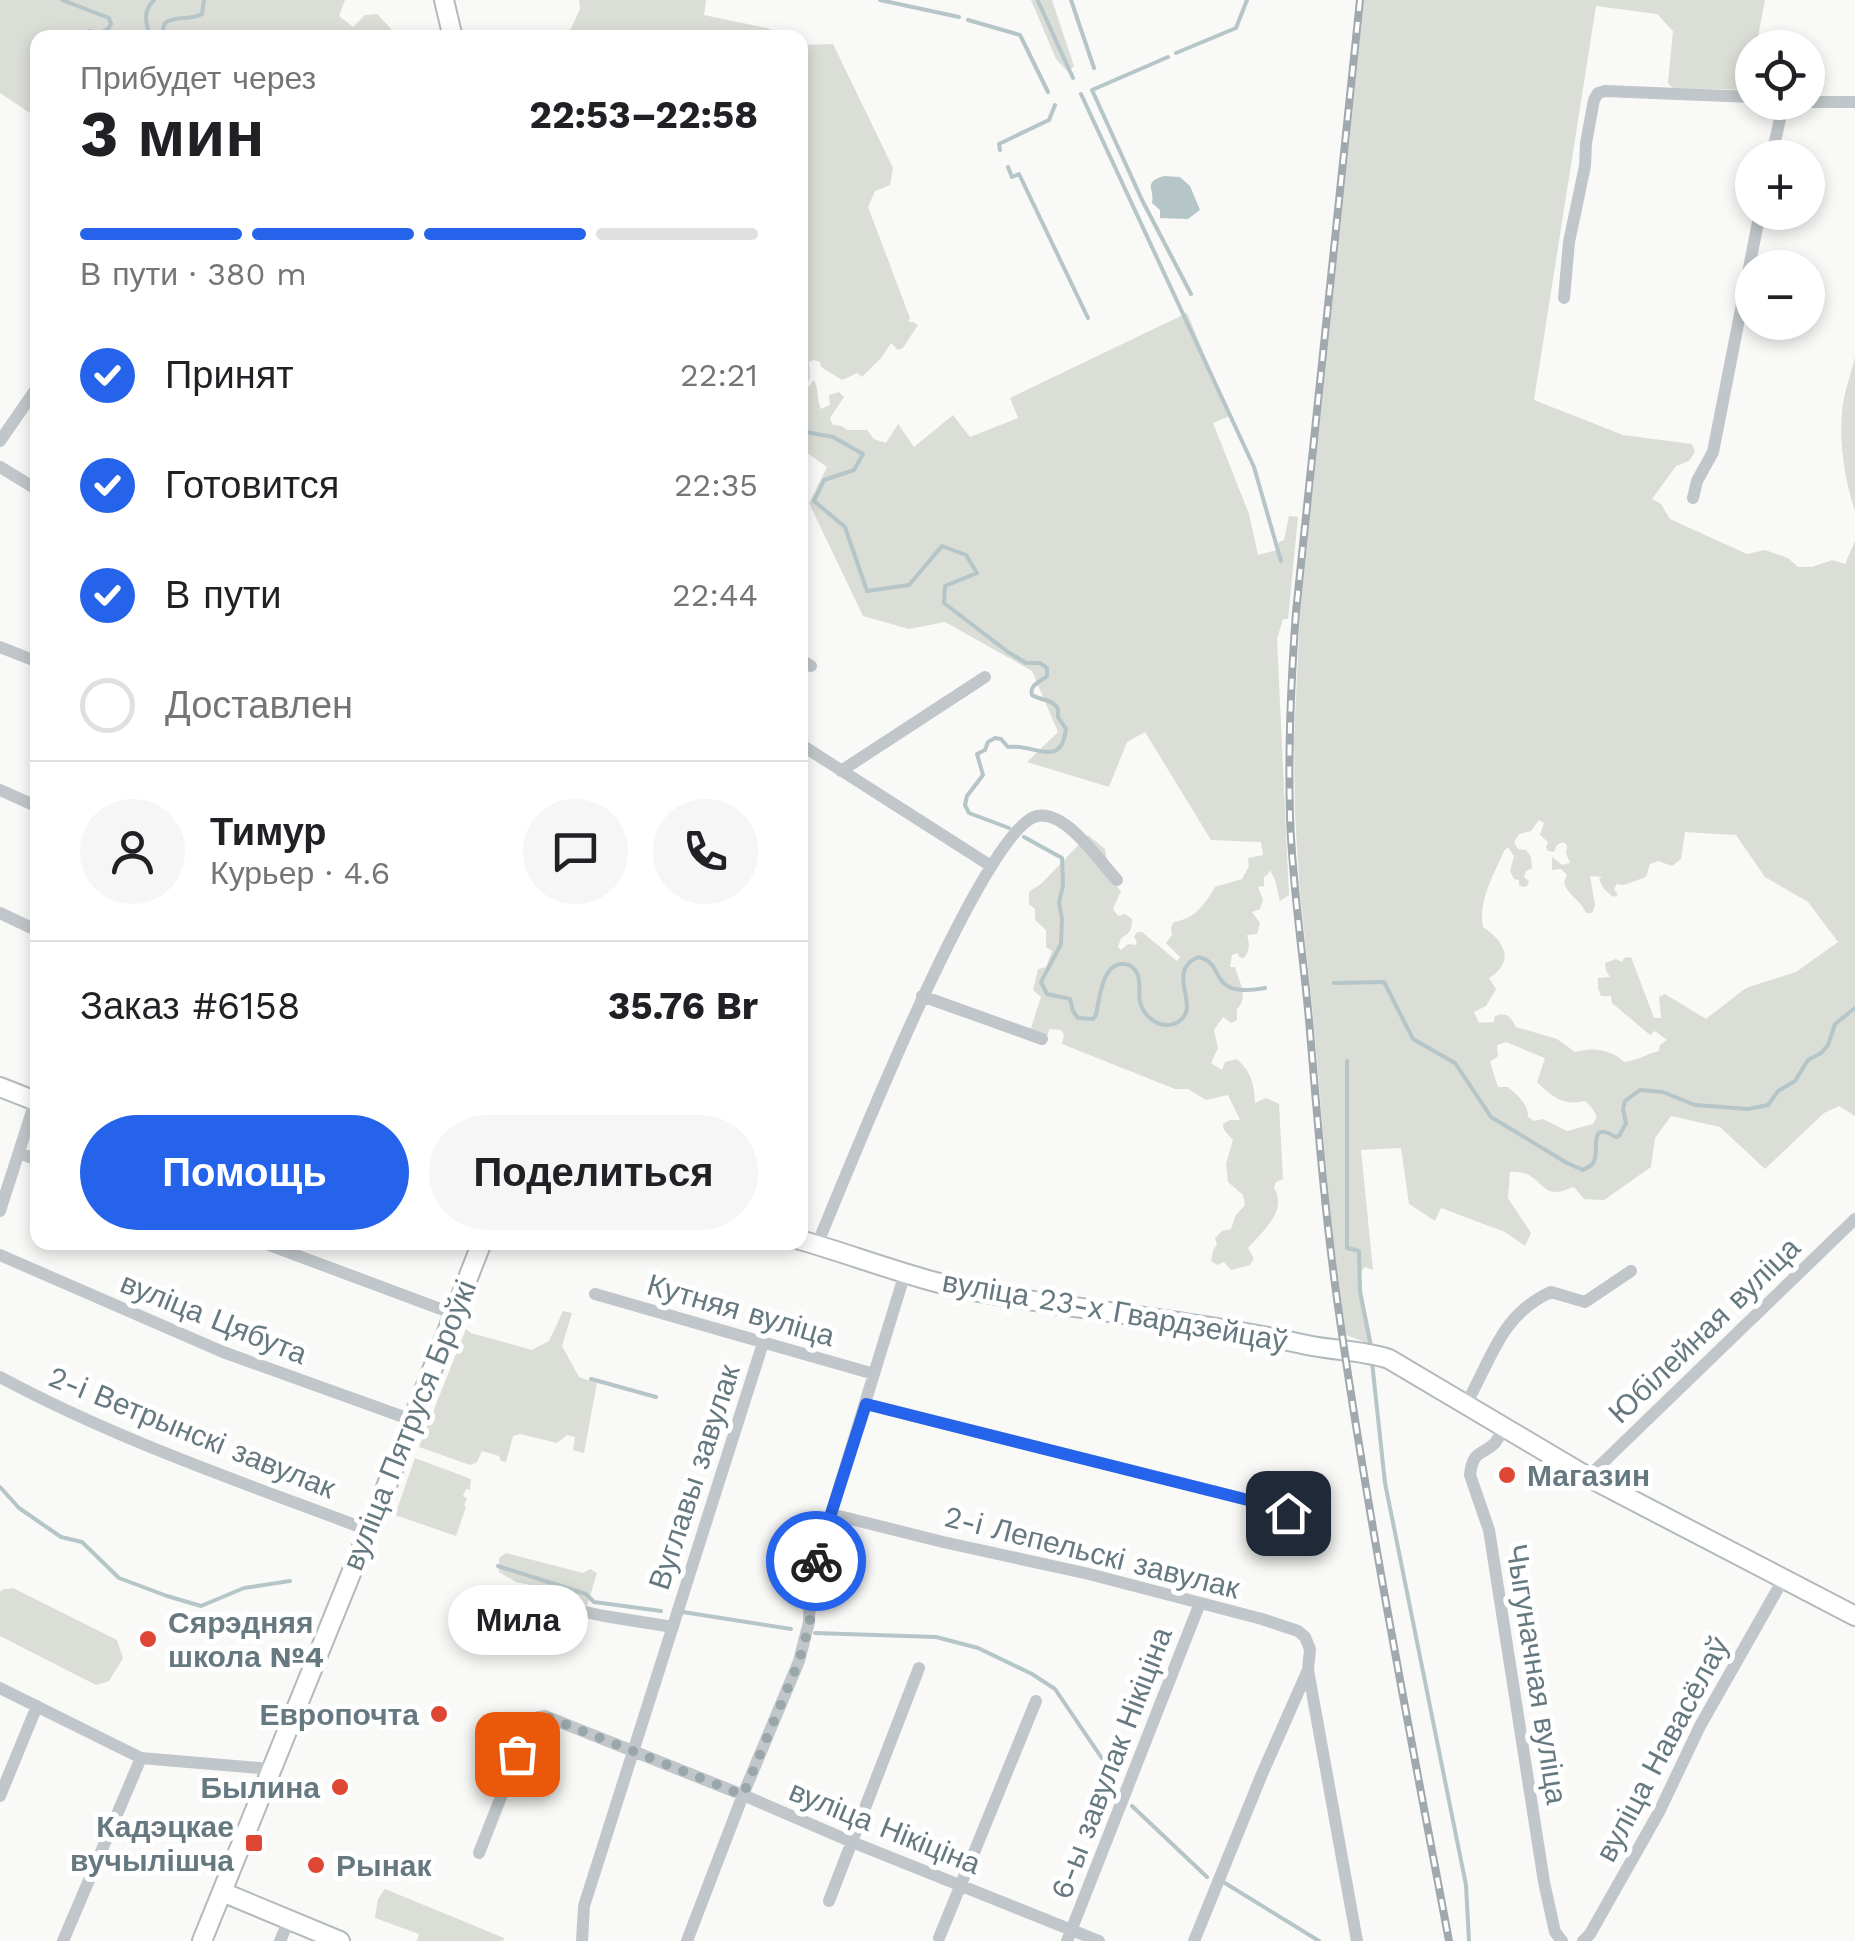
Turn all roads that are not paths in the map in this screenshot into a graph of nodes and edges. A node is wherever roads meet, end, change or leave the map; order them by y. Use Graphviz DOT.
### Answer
graph roads {
  1 [pos="444,0"];
  2 [pos="451,30"];
  3 [pos="1735,96"];
  4 [pos="1825,102"];
  5 [pos="1855,102"];
  6 [pos="1757,230"];
  7 [pos="1564,298"];
  8 [pos="30,398"];
  9 [pos="0,441"];
  10 [pos="0,468"];
  11 [pos="30,485"];
  12 [pos="1693,498"];
  13 [pos="0,647"];
  14 [pos="30,659"];
  15 [pos="984,677"];
  16 [pos="808,749"];
  17 [pos="841,770"];
  18 [pos="0,790"];
  19 [pos="30,803"];
  20 [pos="991,866"];
  21 [pos="1117,880"];
  22 [pos="0,913"];
  23 [pos="30,927"];
  24 [pos="922,996"];
  25 [pos="1042,1039"];
  26 [pos="0,1088"];
  27 [pos="30,1100"];
  28 [pos="30,1121"];
  29 [pos="20,1153"];
  30 [pos="30,1157"];
  31 [pos="0,1212"];
  32 [pos="1855,1218"];
  33 [pos="808,1242"];
  34 [pos="282,1250"];
  35 [pos="479,1250"];
  36 [pos="0,1255"];
  37 [pos="1632,1271"];
  38 [pos="905,1272"];
  39 [pos="595,1294"];
  40 [pos="454,1314"];
  41 [pos="763,1343"];
  42 [pos="874,1374"];
  43 [pos="0,1376"];
  44 [pos="866,1404"];
  45 [pos="1466,1404"];
  46 [pos="412,1420"];
  47 [pos="1504,1428"];
  48 [pos="1588,1477"];
  49 [pos="1288,1513"];
  50 [pos="831,1514"];
  51 [pos="368,1530"];
  52 [pos="1784,1578"];
  53 [pos="490,1590"];
  54 [pos="1200,1604"];
  55 [pos="1855,1616"];
  56 [pos="672,1628"];
  57 [pos="919,1668"];
  58 [pos="1308,1670"];
  59 [pos="0,1688"];
  60 [pos="1036,1701"];
  61 [pos="1291,1705"];
  62 [pos="37,1706"];
  63 [pos="1316,1707"];
  64 [pos="634,1751"];
  65 [pos="141,1758"];
  66 [pos="272,1769"];
  67 [pos="743,1795"];
  68 [pos="0,1796"];
  69 [pos="852,1842"];
  70 [pos="479,1853"];
  71 [pos="960,1885"];
  72 [pos="222,1892"];
  73 [pos="829,1901"];
  74 [pos="289,1920"];
  75 [pos="1070,1936"];
  76 [pos="939,1938"];
  77 [pos="63,1941"];
  78 [pos="202,1941"];
  79 [pos="280,1941"];
  80 [pos="340,1941"];
  81 [pos="582,1941"];
  82 [pos="687,1941"];
  83 [pos="1099,1941"];
  84 [pos="1194,1941"];
  85 [pos="1357,1941"];
  86 [pos="1562,1941"];
  87 [pos="1583,1941"];
  1 -- 2 [label="street"];
  3 -- 7 [label="street"];
  4 -- 5 [label="street"];
  6 -- 12 [label="street"];
  8 -- 9 [label="street"];
  10 -- 11 [label="street"];
  13 -- 14 [label="street"];
  15 -- 17 [label="street"];
  16 -- 17 [label="street"];
  17 -- 20 [label="street"];
  18 -- 19 [label="street"];
  20 -- 21 [label="street"];
  20 -- 24 [label="street"];
  22 -- 23 [label="street"];
  24 -- 25 [label="street"];
  24 -- 33 [label="street"];
  26 -- 27 [label="street"];
  28 -- 29 [label="street"];
  29 -- 30 [label="street"];
  29 -- 31 [label="street"];
  32 -- 48 [label="street, Юбілейная вуліца"];
  33 -- 38 [label="street, вуліца 23-х Гвардзейцаў"];
  34 -- 40 [label="street"];
  35 -- 40 [label="street, вуліца Пятруся Броўкі"];
  36 -- 46 [label="street, вуліца Цябута"];
  37 -- 45 [label="street"];
  38 -- 42 [label="street"];
  38 -- 45 [label="street, вуліца 23-х Гвардзейцаў"];
  39 -- 41 [label="street, Кутняя вуліца"];
  40 -- 46 [label="street, вуліца Пятруся Броўкі"];
  41 -- 42 [label="street, Кутняя вуліца"];
  41 -- 56 [label="street, Вуглавы завулак"];
  42 -- 44 [label="street"];
  43 -- 51 [label="street, 2-і Ветрынскі завулак"];
  44 -- 49 [label="street"];
  44 -- 50 [label="street"];
  45 -- 47 [label="street, вуліца 23-х Гвардзейцаў"];
  46 -- 51 [label="street, вуліца Пятруся Броўкі"];
  47 -- 48 [label="street, вуліца 23-х Гвардзейцаў"];
  47 -- 86 [label="street, Чыгуначная вуліца"];
  48 -- 52 [label="street, вуліца 23-х Гвардзейцаў"];
  50 -- 54 [label="street, 2-і Лепельскі завулак"];
  50 -- 67 [label="street"];
  51 -- 66 [label="street, вуліца Пятруся Броўкі"];
  52 -- 55 [label="street, вуліца 23-х Гвардзейцаў"];
  52 -- 87 [label="street, вуліца Навасёлаў"];
  53 -- 56 [label="street, Вуглавы завулак"];
  54 -- 58 [label="street, 2-і Лепельскі завулак"];
  54 -- 75 [label="street, 6-ы завулак Нікіціна"];
  56 -- 64 [label="street, Вуглавы завулак"];
  57 -- 69 [label="street"];
  58 -- 61 [label="street"];
  58 -- 63 [label="street"];
  59 -- 62 [label="street"];
  60 -- 71 [label="street"];
  61 -- 63 [label="street"];
  61 -- 84 [label="street"];
  62 -- 65 [label="street"];
  62 -- 68 [label="street"];
  63 -- 85 [label="street"];
  64 -- 67 [label="street, вуліца Нікіціна"];
  64 -- 70 [label="street, вуліца Нікіціна"];
  64 -- 81 [label="street, Вуглавы завулак"];
  65 -- 66 [label="street"];
  65 -- 77 [label="street"];
  66 -- 72 [label="street, вуліца Пятруся Броўкі"];
  67 -- 69 [label="street, вуліца Нікіціна"];
  67 -- 82 [label="street"];
  69 -- 71 [label="street, вуліца Нікіціна"];
  69 -- 73 [label="street"];
  71 -- 75 [label="street, вуліца Нікіціна"];
  71 -- 76 [label="street"];
  72 -- 74 [label="street"];
  72 -- 78 [label="street, вуліца Пятруся Броўкі"];
  74 -- 79 [label="street"];
  74 -- 80 [label="street"];
  75 -- 83 [label="street, вуліца Нікіціна"];
}
